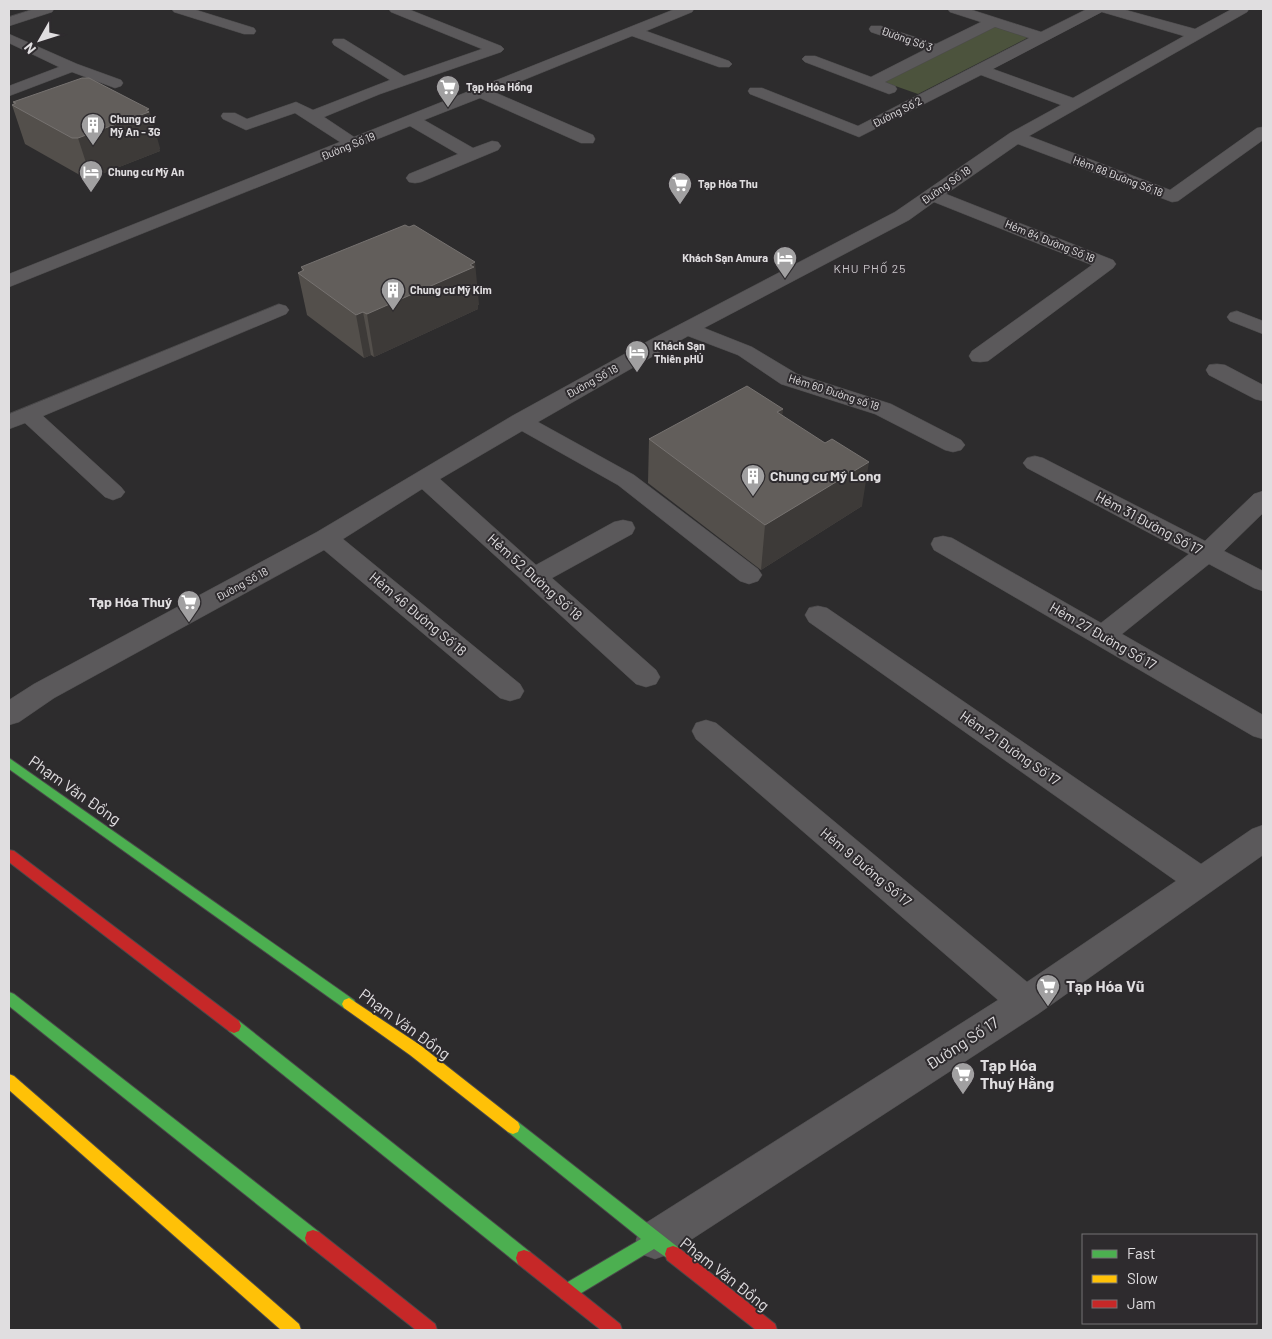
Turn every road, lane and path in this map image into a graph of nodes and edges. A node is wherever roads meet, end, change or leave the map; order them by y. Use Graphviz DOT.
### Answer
graph roads {
  1 [pos="47,9"];
  2 [pos="179,9"];
  3 [pos="396,9"];
  4 [pos="956,9"];
  5 [pos="1098,9"];
  6 [pos="1107,9"];
  7 [pos="1250,9"];
  8 [pos="679,10"];
  9 [pos="229,12"];
  10 [pos="213,19"];
  11 [pos="995,21"];
  12 [pos="9,22"];
  13 [pos="876,29"];
  14 [pos="249,31"];
  15 [pos="632,31"];
  16 [pos="1196,34"];
  17 [pos="1041,37"];
  18 [pos="9,38"];
  19 [pos="339,42"];
  20 [pos="938,50"];
  21 [pos="810,59"];
  22 [pos="724,64"];
  23 [pos="984,67"];
  24 [pos="72,68"];
  25 [pos="403,82"];
  26 [pos="873,82"];
  27 [pos="115,83"];
  28 [pos="9,91"];
  29 [pos="756,91"];
  30 [pos="481,92"];
  31 [pos="1079,100"];
  32 [pos="918,101"];
  33 [pos="229,116"];
  34 [pos="312,116"];
  35 [pos="412,120"];
  36 [pos="1263,132"];
  37 [pos="1016,137"];
  38 [pos="587,139"];
  39 [pos="354,144"];
  40 [pos="492,146"];
  41 [pos="470,154"];
  42 [pos="414,178"];
  43 [pos="932,195"];
  44 [pos="14,273"];
  45 [pos="279,310"];
  46 [pos="1238,317"];
  47 [pos="686,328"];
  48 [pos="1263,328"];
  49 [pos="980,356"];
  50 [pos="1217,370"];
  51 [pos="1263,394"];
  52 [pos="18,418"];
  53 [pos="520,421"];
  54 [pos="953,446"];
  55 [pos="1035,462"];
  56 [pos="424,478"];
  57 [pos="113,492"];
  58 [pos="1263,499"];
  59 [pos="623,528"];
  60 [pos="326,538"];
  61 [pos="943,544"];
  62 [pos="1207,553"];
  63 [pos="749,575"];
  64 [pos="534,577"];
  65 [pos="1263,582"];
  66 [pos="818,615"];
  67 [pos="1102,636"];
  68 [pos="646,677"];
  69 [pos="510,691"];
  70 [pos="9,714"];
  71 [pos="1263,728"];
  72 [pos="706,731"];
  73 [pos="9,763"];
  74 [pos="1263,838"];
  75 [pos="9,855"];
  76 [pos="1202,882"];
  77 [pos="9,998"];
  78 [pos="1026,1002"];
  79 [pos="9,1081"];
  80 [pos="655,1240"];
  81 [pos="567,1292"];
  82 [pos="292,1330"];
  83 [pos="429,1330"];
  84 [pos="614,1330"];
  85 [pos="769,1330"];
  1 -- 12 [label="street"];
  2 -- 10 [label="street"];
  3 -- 25 [label="street"];
  4 -- 11 [label="street"];
  5 -- 17 [label="street, Đường Số 2"];
  6 -- 16 [label="street"];
  7 -- 16 [label="street, Đường Số 18"];
  8 -- 15 [label="street, Đường Số 19"];
  9 -- 10 [label="street"];
  10 -- 14 [label="street"];
  11 -- 17 [label="street"];
  11 -- 20 [label="street"];
  13 -- 20 [label="street, Đường Số 3"];
  15 -- 22 [label="street"];
  15 -- 30 [label="street, Đường Số 19"];
  16 -- 31 [label="street, Đường Số 18"];
  17 -- 23 [label="street, Đường Số 2"];
  18 -- 24 [label="street"];
  19 -- 25 [label="street"];
  20 -- 26 [label="street"];
  21 -- 26 [label="street"];
  23 -- 31 [label="street"];
  23 -- 32 [label="street, Đường Số 2"];
  24 -- 27 [label="street"];
  24 -- 28 [label="street"];
  25 -- 34 [label="street"];
  26 -- 32 [label="street"];
  29 -- 32 [label="street, Đường Số 2"];
  30 -- 35 [label="street, Đường Số 19"];
  30 -- 38 [label="street"];
  31 -- 37 [label="street, Đường Số 18"];
  33 -- 34 [label="street"];
  34 -- 39 [label="street"];
  35 -- 39 [label="street, Đường Số 19"];
  35 -- 41 [label="street"];
  36 -- 37 [label="street, Hẻm 88 Đường Số 18"];
  37 -- 43 [label="street, Đường Số 18"];
  39 -- 44 [label="street, Đường Số 19"];
  40 -- 41 [label="street"];
  41 -- 42 [label="street"];
  43 -- 47 [label="street, Đường Số 18"];
  43 -- 49 [label="street, Hẻm 84 Đường Số 18"];
  45 -- 52 [label="street"];
  46 -- 48 [label="street"];
  47 -- 53 [label="street, Đường Số 18"];
  47 -- 54 [label="street, Hẻm 60 Đường số 18"];
  50 -- 51 [label="street"];
  52 -- 57 [label="street"];
  53 -- 56 [label="street, Đường Số 18"];
  53 -- 63 [label="street"];
  55 -- 62 [label="street, Hẻm 31 Đường Số 17"];
  56 -- 60 [label="street, Đường Số 18"];
  56 -- 64 [label="street, Hẻm 52 Đường Số 18"];
  58 -- 62 [label="street"];
  59 -- 64 [label="street"];
  60 -- 69 [label="street, Hẻm 46 Đường Số 18"];
  60 -- 70 [label="street, Đường Số 18"];
  61 -- 67 [label="street, Hẻm 27 Đường Số 17"];
  62 -- 65 [label="street, Hẻm 31 Đường Số 17"];
  62 -- 67 [label="street"];
  64 -- 68 [label="street, Hẻm 52 Đường Số 18"];
  66 -- 76 [label="street, Hẻm 21 Đường Số 17"];
  67 -- 71 [label="street, Hẻm 27 Đường Số 17"];
  72 -- 78 [label="street, Hẻm 9 Đường Số 17"];
  73 -- 80 [label="main road, Phạm Văn Đồng"];
  74 -- 76 [label="street, Đường Số 17"];
  75 -- 81 [label="main road"];
  76 -- 78 [label="street, Đường Số 17"];
  77 -- 83 [label="main road"];
  78 -- 80 [label="street, Đường Số 17"];
  79 -- 82 [label="main road"];
  80 -- 81 [label="main road"];
  80 -- 85 [label="main road, Phạm Văn Đồng"];
  81 -- 84 [label="main road"];
}
